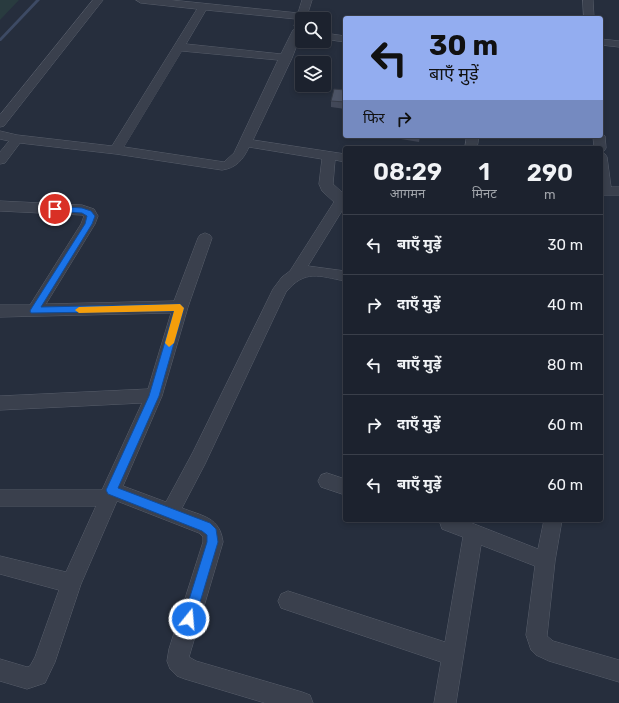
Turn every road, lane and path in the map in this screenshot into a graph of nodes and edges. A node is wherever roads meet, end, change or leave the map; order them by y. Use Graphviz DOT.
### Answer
graph roads {
  1 [pos="98,0"];
  2 [pos="141,0"];
  3 [pos="307,0"];
  4 [pos="588,0"];
  5 [pos="203,7"];
  6 [pos="302,12"];
  7 [pos="295,16"];
  8 [pos="589,16"];
  9 [pos="331,37"];
  10 [pos="343,39"];
  11 [pos="295,42"];
  12 [pos="603,42"];
  13 [pos="619,44"];
  14 [pos="179,47"];
  15 [pos="286,58"];
  16 [pos="0,123"];
  17 [pos="0,134"];
  18 [pos="17,139"];
  19 [pos="246,143"];
  20 [pos="116,150"];
  21 [pos="329,156"];
  22 [pos="343,158"];
  23 [pos="0,160"];
  24 [pos="603,191"];
  25 [pos="619,191"];
  26 [pos="0,206"];
  27 [pos="205,238"];
  28 [pos="297,272"];
  29 [pos="343,276"];
  30 [pos="180,308"];
  31 [pos="0,311"];
  32 [pos="34,311"];
  33 [pos="154,396"];
  34 [pos="0,403"];
  35 [pos="327,481"];
  36 [pos="343,486"];
  37 [pos="110,494"];
  38 [pos="0,498"];
  39 [pos="170,512"];
  40 [pos="449,522"];
  41 [pos="552,522"];
  42 [pos="473,532"];
  43 [pos="545,560"];
  44 [pos="0,564"];
  45 [pos="71,583"];
  46 [pos="288,601"];
  47 [pos="453,655"];
  48 [pos="0,670"];
  49 [pos="619,671"];
  50 [pos="302,703"];
  51 [pos="445,703"];
  1 -- 16 [label="street"];
  2 -- 5 [label="street"];
  3 -- 6 [label="street"];
  4 -- 8 [label="street"];
  5 -- 7 [label="street"];
  5 -- 14 [label="street"];
  9 -- 10 [label="street"];
  11 -- 15 [label="street"];
  12 -- 13 [label="street"];
  14 -- 15 [label="street"];
  14 -- 20 [label="street"];
  15 -- 19 [label="street"];
  17 -- 18 [label="street"];
  18 -- 20 [label="street"];
  18 -- 23 [label="street"];
  19 -- 20 [label="street"];
  19 -- 21 [label="street"];
  21 -- 22 [label="street"];
  21 -- 28 [label="street"];
  24 -- 25 [label="street"];
  26 -- 32 [label="street"];
  27 -- 30 [label="street"];
  28 -- 29 [label="street"];
  28 -- 39 [label="street"];
  30 -- 32 [label="street"];
  30 -- 33 [label="street"];
  31 -- 32 [label="street"];
  33 -- 34 [label="street"];
  33 -- 37 [label="street"];
  35 -- 36 [label="street"];
  37 -- 38 [label="street"];
  37 -- 39 [label="street"];
  37 -- 45 [label="street"];
  39 -- 50 [label="street"];
  40 -- 42 [label="street"];
  41 -- 43 [label="street"];
  42 -- 43 [label="street"];
  42 -- 47 [label="street"];
  43 -- 49 [label="street"];
  44 -- 45 [label="street"];
  45 -- 48 [label="street"];
  46 -- 47 [label="street"];
  47 -- 51 [label="street"];
}
